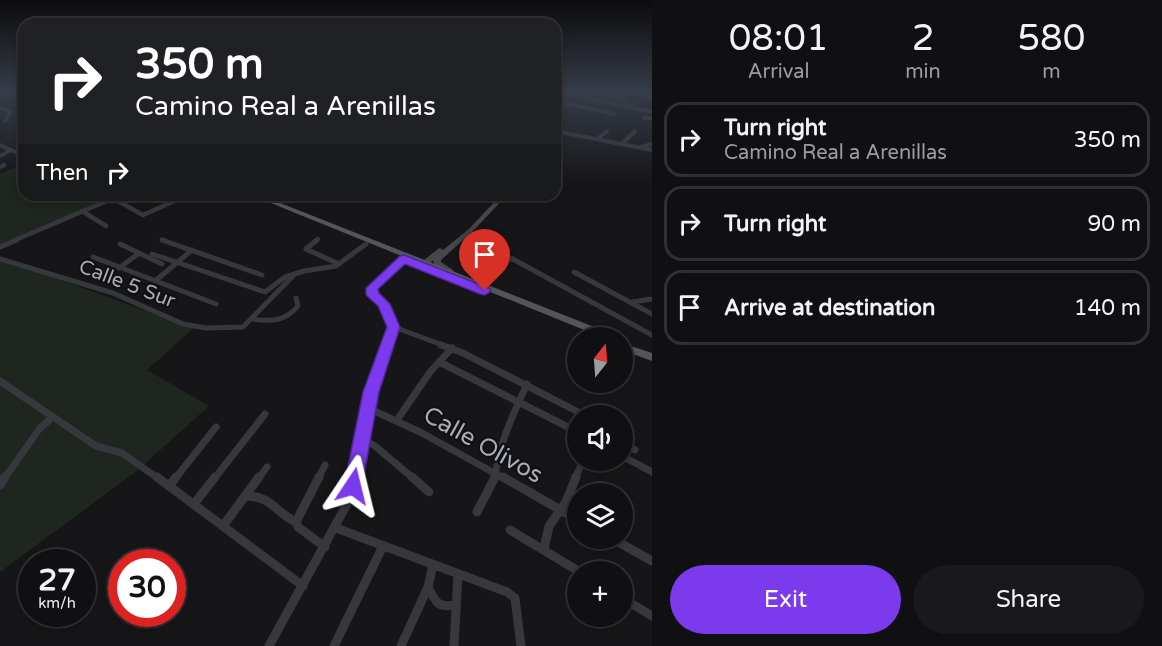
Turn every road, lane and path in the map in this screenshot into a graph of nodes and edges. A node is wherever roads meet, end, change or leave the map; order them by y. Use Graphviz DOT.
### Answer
graph roads {
  1 [pos="607,131"];
  2 [pos="635,131"];
  3 [pos="561,132"];
  4 [pos="597,139"];
  5 [pos="622,144"];
  6 [pos="652,144"];
  7 [pos="0,145"];
  8 [pos="640,147"];
  9 [pos="11,150"];
  10 [pos="652,150"];
  11 [pos="18,153"];
  12 [pos="0,156"];
  13 [pos="111,201"];
  14 [pos="118,201"];
  15 [pos="174,201"];
  16 [pos="260,201"];
  17 [pos="269,201"];
  18 [pos="499,201"];
  19 [pos="82,211"];
  20 [pos="485,216"];
  21 [pos="106,226"];
  22 [pos="318,239"];
  23 [pos="162,240"];
  24 [pos="120,244"];
  25 [pos="366,244"];
  26 [pos="0,247"];
  27 [pos="192,250"];
  28 [pos="138,254"];
  29 [pos="152,254"];
  30 [pos="406,257"];
  31 [pos="95,258"];
  32 [pos="0,259"];
  33 [pos="428,262"];
  34 [pos="178,263"];
  35 [pos="162,264"];
  36 [pos="339,264"];
  37 [pos="120,268"];
  38 [pos="573,272"];
  39 [pos="262,275"];
  40 [pos="293,276"];
  41 [pos="155,281"];
  42 [pos="477,286"];
  43 [pos="296,298"];
  44 [pos="652,299"];
  45 [pos="631,303"];
  46 [pos="216,304"];
  47 [pos="652,314"];
  48 [pos="253,319"];
  49 [pos="394,327"];
  50 [pos="574,327"];
  51 [pos="585,327"];
  52 [pos="652,335"];
  53 [pos="633,345"];
  54 [pos="452,348"];
  55 [pos="633,350"];
  56 [pos="652,351"];
  57 [pos="652,357"];
  58 [pos="439,362"];
  59 [pos="0,381"];
  60 [pos="526,384"];
  61 [pos="517,400"];
  62 [pos="567,406"];
  63 [pos="368,408"];
  64 [pos="265,414"];
  65 [pos="54,417"];
  66 [pos="397,420"];
  67 [pos="567,426"];
  68 [pos="216,427"];
  69 [pos="362,439"];
  70 [pos="633,462"];
  71 [pos="326,465"];
  72 [pos="267,467"];
  73 [pos="579,471"];
  74 [pos="652,472"];
  75 [pos="496,473"];
  76 [pos="0,485"];
  77 [pos="169,486"];
  78 [pos="429,492"];
  79 [pos="245,496"];
  80 [pos="194,504"];
  81 [pos="560,510"];
  82 [pos="477,512"];
  83 [pos="567,514"];
  84 [pos="296,522"];
  85 [pos="223,526"];
  86 [pos="336,528"];
  87 [pos="510,530"];
  88 [pos="383,546"];
  89 [pos="325,547"];
  90 [pos="544,549"];
  91 [pos="631,549"];
  92 [pos="652,561"];
  93 [pos="567,564"];
  94 [pos="433,565"];
  95 [pos="458,574"];
  96 [pos="303,586"];
  97 [pos="428,587"];
  98 [pos="456,605"];
  99 [pos="633,605"];
  100 [pos="652,616"];
  101 [pos="269,646"];
  102 [pos="334,646"];
  103 [pos="400,646"];
  104 [pos="454,646"];
  105 [pos="520,646"];
  1 -- 4 [label="street"];
  2 -- 5 [label="street"];
  3 -- 4 [label="street"];
  4 -- 5 [label="street"];
  5 -- 8 [label="street"];
  6 -- 8 [label="street"];
  7 -- 9 [label="street"];
  8 -- 10 [label="street"];
  9 -- 11 [label="street"];
  9 -- 12 [label="street"];
  13 -- 19 [label="street"];
  14 -- 15 [label="street"];
  16 -- 25 [label="main road"];
  17 -- 30 [label="main road"];
  18 -- 20 [label="main road"];
  19 -- 21 [label="street"];
  19 -- 26 [label="street"];
  20 -- 33 [label="main road"];
  22 -- 36 [label="street"];
  23 -- 27 [label="street"];
  24 -- 28 [label="street"];
  25 -- 30 [label="main road"];
  25 -- 36 [label="street"];
  27 -- 34 [label="street"];
  27 -- 39 [label="street"];
  28 -- 35 [label="street"];
  28 -- 37 [label="street"];
  29 -- 34 [label="street"];
  30 -- 33 [label="main road"];
  30 -- 49 [label="street"];
  31 -- 37 [label="street"];
  32 -- 48 [label="street, Calle 5 Sur"];
  33 -- 42 [label="main road"];
  33 -- 42 [label="main road"];
  34 -- 40 [label="street"];
  34 -- 41 [label="street"];
  36 -- 40 [label="street"];
  37 -- 41 [label="street"];
  38 -- 45 [label="street"];
  40 -- 48 [label="street"];
  41 -- 46 [label="street"];
  42 -- 50 [label="main road"];
  42 -- 51 [label="main road"];
  42 -- 52 [label="street"];
  43 -- 48 [label="street"];
  44 -- 45 [label="street"];
  45 -- 47 [label="street"];
  49 -- 54 [label="street"];
  49 -- 63 [label="street"];
  53 -- 56 [label="main road"];
  54 -- 58 [label="street"];
  54 -- 60 [label="street"];
  55 -- 57 [label="main road"];
  58 -- 61 [label="street"];
  58 -- 66 [label="street"];
  59 -- 65 [label="street"];
  60 -- 61 [label="street"];
  60 -- 62 [label="street"];
  61 -- 67 [label="street"];
  61 -- 75 [label="street"];
  63 -- 66 [label="street, Calle Olivos"];
  63 -- 69 [label="street"];
  64 -- 80 [label="street"];
  65 -- 76 [label="street"];
  65 -- 77 [label="street"];
  66 -- 75 [label="street, Calle Olivos"];
  68 -- 77 [label="street"];
  69 -- 78 [label="street"];
  69 -- 86 [label="street"];
  70 -- 74 [label="street"];
  71 -- 84 [label="street"];
  72 -- 79 [label="street"];
  73 -- 81 [label="street"];
  75 -- 81 [label="street, Calle Olivos"];
  75 -- 82 [label="street"];
  77 -- 80 [label="street"];
  79 -- 84 [label="street"];
  79 -- 85 [label="street"];
  80 -- 85 [label="street"];
  81 -- 83 [label="street, Calle Olivos"];
  81 -- 90 [label="street"];
  84 -- 89 [label="street"];
  85 -- 96 [label="street"];
  86 -- 88 [label="street"];
  86 -- 89 [label="street"];
  87 -- 90 [label="street"];
  88 -- 94 [label="street"];
  88 -- 102 [label="street"];
  89 -- 96 [label="street"];
  90 -- 93 [label="street"];
  91 -- 92 [label="street"];
  94 -- 95 [label="street"];
  94 -- 97 [label="street"];
  95 -- 98 [label="street"];
  95 -- 105 [label="street"];
  96 -- 101 [label="street"];
  97 -- 98 [label="street"];
  97 -- 103 [label="street"];
  98 -- 104 [label="street"];
  99 -- 100 [label="street"];
}
